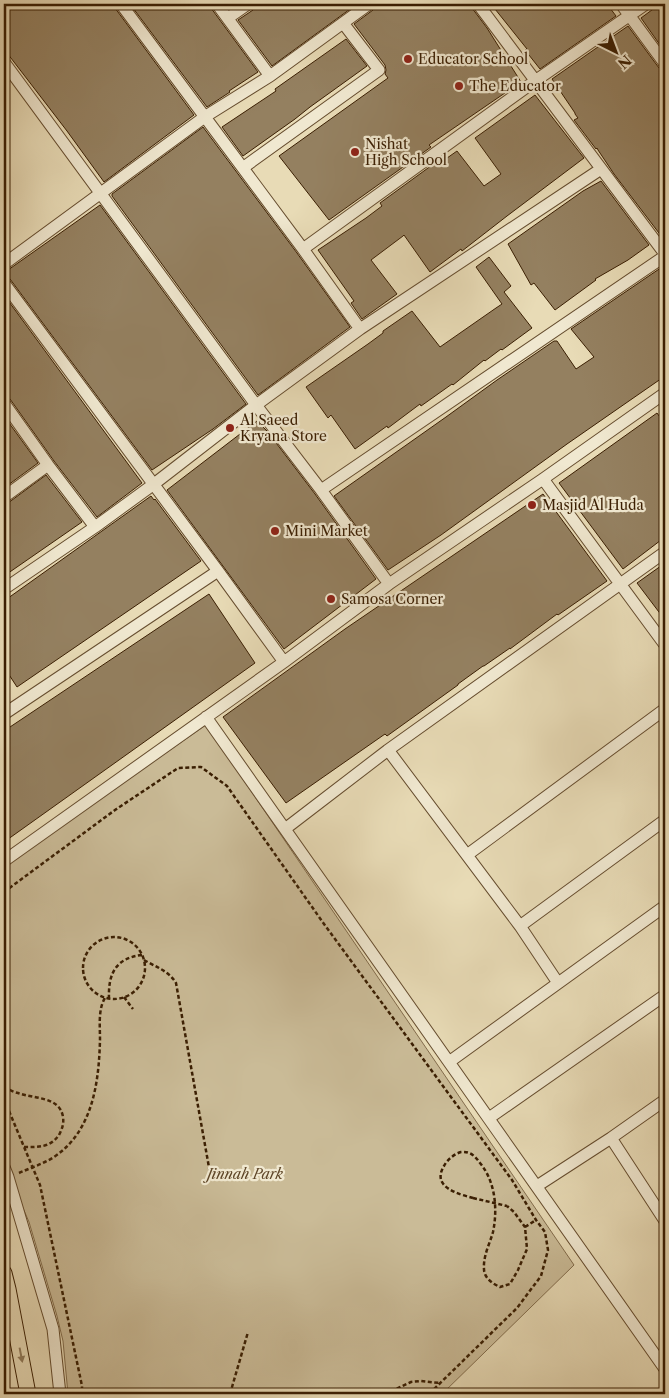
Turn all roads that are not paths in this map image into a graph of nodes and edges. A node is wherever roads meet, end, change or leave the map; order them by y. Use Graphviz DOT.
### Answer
graph roads {
  1 [pos="121,4"];
  2 [pos="217,4"];
  3 [pos="248,4"];
  4 [pos="369,4"];
  5 [pos="478,4"];
  6 [pos="621,4"];
  7 [pos="646,4"];
  8 [pos="630,15"];
  9 [pos="228,18"];
  10 [pos="343,23"];
  11 [pos="4,62"];
  12 [pos="665,64"];
  13 [pos="270,76"];
  14 [pos="535,81"];
  15 [pos="206,116"];
  16 [pos="244,167"];
  17 [pos="601,169"];
  18 [pos="100,193"];
  19 [pos="304,248"];
  20 [pos="665,255"];
  21 [pos="4,264"];
  22 [pos="4,283"];
  23 [pos="360,329"];
  24 [pos="665,393"];
  25 [pos="4,403"];
  26 [pos="256,405"];
  27 [pos="48,465"];
  28 [pos="543,479"];
  29 [pos="154,484"];
  30 [pos="321,490"];
  31 [pos="4,497"];
  32 [pos="95,527"];
  33 [pos="665,552"];
  34 [pos="218,571"];
  35 [pos="389,584"];
  36 [pos="620,584"];
  37 [pos="4,589"];
  38 [pos="665,645"];
  39 [pos="284,662"];
  40 [pos="6,708"];
  41 [pos="665,709"];
  42 [pos="206,717"];
  43 [pos="388,750"];
  44 [pos="665,820"];
  45 [pos="285,828"];
  46 [pos="467,855"];
  47 [pos="4,861"];
  48 [pos="665,906"];
  49 [pos="520,926"];
  50 [pos="558,983"];
  51 [pos="665,995"];
  52 [pos="449,1062"];
  53 [pos="665,1100"];
  54 [pos="489,1118"];
  55 [pos="611,1138"];
  56 [pos="6,1172"];
  57 [pos="537,1186"];
  58 [pos="665,1221"];
  59 [pos="4,1273"];
  60 [pos="665,1369"];
  61 [pos="28,1394"];
  62 [pos="60,1394"];
  1 -- 15 [label="street"];
  2 -- 9 [label="street"];
  3 -- 9 [label="street"];
  4 -- 10 [label="street"];
  5 -- 14 [label="street"];
  6 -- 8 [label="street"];
  7 -- 8 [label="street"];
  8 -- 12 [label="street"];
  8 -- 14 [label="street"];
  9 -- 13 [label="street"];
  10 -- 13 [label="street"];
  10 -- 16 [label="street"];
  11 -- 18 [label="street"];
  13 -- 15 [label="street"];
  14 -- 17 [label="street"];
  14 -- 19 [label="street"];
  15 -- 16 [label="street"];
  15 -- 18 [label="street"];
  16 -- 19 [label="street"];
  17 -- 20 [label="street"];
  17 -- 23 [label="street"];
  18 -- 21 [label="street"];
  18 -- 26 [label="street"];
  19 -- 23 [label="street"];
  20 -- 30 [label="street"];
  22 -- 29 [label="street"];
  23 -- 26 [label="street"];
  24 -- 28 [label="street"];
  25 -- 27 [label="street"];
  26 -- 29 [label="street"];
  26 -- 30 [label="street"];
  27 -- 31 [label="street"];
  27 -- 32 [label="street"];
  28 -- 35 [label="street"];
  28 -- 36 [label="street"];
  29 -- 32 [label="street"];
  29 -- 34 [label="street"];
  30 -- 35 [label="street"];
  32 -- 37 [label="street"];
  33 -- 36 [label="street"];
  34 -- 39 [label="street"];
  34 -- 40 [label="street"];
  35 -- 39 [label="street"];
  36 -- 38 [label="street"];
  36 -- 43 [label="street"];
  39 -- 42 [label="street"];
  41 -- 46 [label="street"];
  42 -- 45 [label="street"];
  42 -- 47 [label="street"];
  43 -- 45 [label="street"];
  43 -- 46 [label="street"];
  44 -- 49 [label="street"];
  45 -- 52 [label="street"];
  46 -- 49 [label="street"];
  48 -- 50 [label="street"];
  49 -- 50 [label="street"];
  50 -- 52 [label="street"];
  51 -- 54 [label="street"];
  52 -- 54 [label="street"];
  53 -- 55 [label="street"];
  54 -- 57 [label="street"];
  55 -- 57 [label="street"];
  55 -- 58 [label="street"];
  56 -- 62 [label="street"];
  57 -- 60 [label="street"];
  59 -- 61 [label="main road, one-way"];
}
